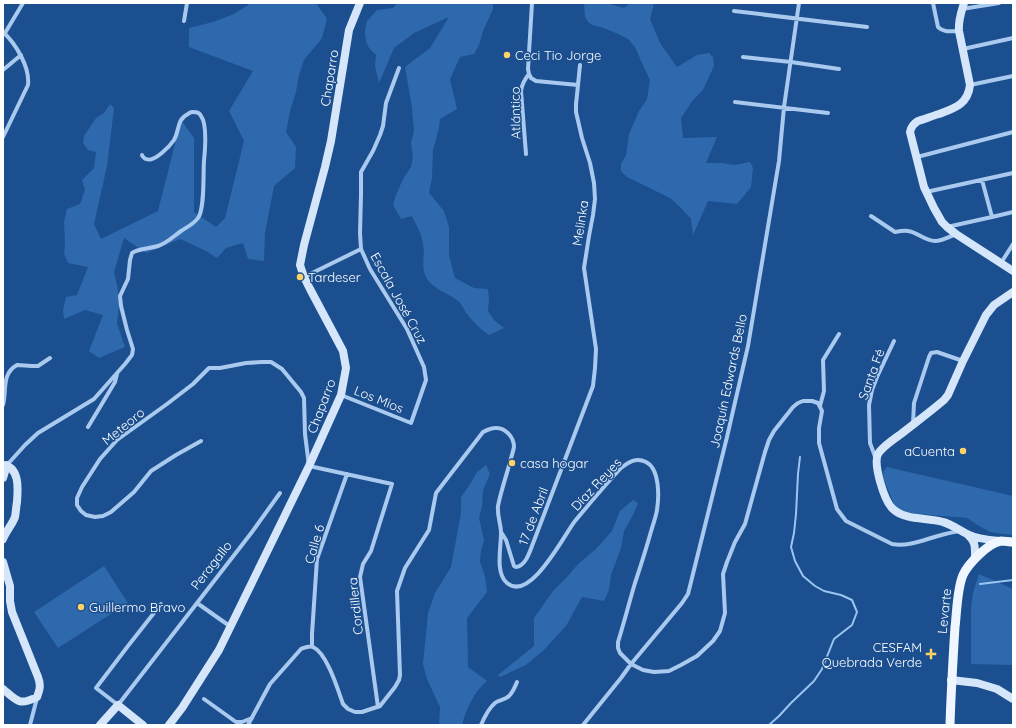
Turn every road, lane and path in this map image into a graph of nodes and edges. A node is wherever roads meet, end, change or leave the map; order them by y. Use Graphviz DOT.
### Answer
graph roads {
  1 [pos="22,3"];
  2 [pos="187,3"];
  3 [pos="360,3"];
  4 [pos="532,3"];
  5 [pos="798,3"];
  6 [pos="932,3"];
  7 [pos="999,3"];
  8 [pos="963,6"];
  9 [pos="734,11"];
  10 [pos="796,18"];
  11 [pos="184,20"];
  12 [pos="867,27"];
  13 [pos="959,31"];
  14 [pos="4,32"];
  15 [pos="1013,38"];
  16 [pos="963,49"];
  17 [pos="20,55"];
  18 [pos="743,57"];
  19 [pos="791,62"];
  20 [pos="580,65"];
  21 [pos="399,68"];
  22 [pos="839,69"];
  23 [pos="3,70"];
  24 [pos="529,74"];
  25 [pos="1013,76"];
  26 [pos="578,85"];
  27 [pos="970,85"];
  28 [pos="736,102"];
  29 [pos="784,107"];
  30 [pos="828,113"];
  31 [pos="1013,132"];
  32 [pos="3,136"];
  33 [pos="526,154"];
  34 [pos="142,155"];
  35 [pos="915,157"];
  36 [pos="1013,173"];
  37 [pos="982,180"];
  38 [pos="926,192"];
  39 [pos="1013,212"];
  40 [pos="871,216"];
  41 [pos="992,217"];
  42 [pos="947,227"];
  43 [pos="956,234"];
  44 [pos="1013,244"];
  45 [pos="361,249"];
  46 [pos="1001,263"];
  47 [pos="1013,271"];
  48 [pos="304,277"];
  49 [pos="1013,292"];
  50 [pos="839,334"];
  51 [pos="894,341"];
  52 [pos="50,358"];
  53 [pos="963,361"];
  54 [pos="116,374"];
  55 [pos="592,386"];
  56 [pos="341,395"];
  57 [pos="3,405"];
  58 [pos="820,406"];
  59 [pos="411,423"];
  60 [pos="913,425"];
  61 [pos="88,427"];
  62 [pos="201,441"];
  63 [pos="876,460"];
  64 [pos="5,465"];
  65 [pos="309,466"];
  66 [pos="347,474"];
  67 [pos="3,478"];
  68 [pos="280,493"];
  69 [pos="501,532"];
  70 [pos="963,532"];
  71 [pos="3,539"];
  72 [pos="1000,541"];
  73 [pos="1013,542"];
  74 [pos="975,558"];
  75 [pos="3,562"];
  76 [pos="197,603"];
  77 [pos="161,604"];
  78 [pos="231,627"];
  79 [pos="312,647"];
  80 [pos="631,664"];
  81 [pos="951,680"];
  82 [pos="517,682"];
  83 [pos="3,689"];
  84 [pos="37,697"];
  85 [pos="204,699"];
  86 [pos="1013,699"];
  87 [pos="118,705"];
  88 [pos="378,707"];
  89 [pos="252,718"];
  90 [pos="30,725"];
  91 [pos="100,725"];
  92 [pos="143,725"];
  93 [pos="169,725"];
  94 [pos="248,725"];
  95 [pos="481,725"];
  96 [pos="583,725"];
  97 [pos="950,725"];
  1 -- 14 [label="street"];
  2 -- 11 [label="street"];
  3 -- 48 [label="street, Chaparro"];
  4 -- 24 [label="street"];
  5 -- 10 [label="street, Joaquín Edwards Bello"];
  6 -- 13 [label="street"];
  7 -- 8 [label="street"];
  8 -- 13 [label="street"];
  9 -- 10 [label="street"];
  10 -- 12 [label="street"];
  10 -- 19 [label="street, Joaquín Edwards Bello"];
  13 -- 16 [label="street"];
  14 -- 17 [label="street"];
  15 -- 16 [label="street"];
  16 -- 27 [label="street"];
  17 -- 23 [label="street"];
  17 -- 32 [label="street"];
  18 -- 19 [label="street"];
  19 -- 22 [label="street"];
  19 -- 29 [label="street, Joaquín Edwards Bello"];
  20 -- 26 [label="street, Melinka"];
  21 -- 45 [label="street, Escala José Cruz"];
  24 -- 26 [label="street"];
  24 -- 33 [label="street, Atlántico"];
  25 -- 27 [label="street"];
  26 -- 55 [label="street, Melinka"];
  27 -- 35 [label="street"];
  28 -- 29 [label="street"];
  29 -- 30 [label="street"];
  29 -- 80 [label="street, Joaquín Edwards Bello"];
  31 -- 35 [label="street"];
  34 -- 54 [label="street"];
  35 -- 38 [label="street"];
  36 -- 37 [label="street"];
  37 -- 38 [label="street"];
  37 -- 41 [label="street"];
  38 -- 42 [label="street"];
  39 -- 41 [label="street"];
  40 -- 43 [label="street"];
  41 -- 42 [label="street"];
  42 -- 43 [label="street"];
  43 -- 46 [label="street"];
  44 -- 46 [label="street"];
  45 -- 48 [label="street"];
  45 -- 59 [label="street, Escala José Cruz"];
  46 -- 47 [label="street"];
  48 -- 56 [label="street, Chaparro"];
  49 -- 53 [label="street"];
  50 -- 58 [label="street"];
  51 -- 63 [label="street, Santa Fé"];
  52 -- 57 [label="street"];
  53 -- 60 [label="street"];
  53 -- 60 [label="street"];
  54 -- 61 [label="street"];
  54 -- 64 [label="street"];
  55 -- 69 [label="street, 17 de Abril"];
  56 -- 59 [label="street, Los Mios"];
  56 -- 65 [label="street, Chaparro"];
  58 -- 70 [label="street"];
  58 -- 80 [label="street, Díaz Reyes"];
  60 -- 63 [label="street"];
  62 -- 65 [label="street, Meteoro"];
  63 -- 70 [label="street"];
  64 -- 67 [label="street"];
  64 -- 71 [label="street"];
  65 -- 66 [label="street"];
  65 -- 78 [label="street, Chaparro"];
  66 -- 79 [label="street, Calle 6"];
  66 -- 88 [label="street, Cordillera"];
  68 -- 76 [label="street, Peragallo"];
  69 -- 80 [label="street, Díaz Reyes"];
  69 -- 88 [label="street, Díaz Reyes"];
  70 -- 72 [label="street"];
  70 -- 74 [label="street"];
  72 -- 73 [label="main road"];
  72 -- 74 [label="main road, Levarte"];
  74 -- 81 [label="main road, Levarte"];
  75 -- 84 [label="street"];
  76 -- 78 [label="street"];
  76 -- 87 [label="street, Peragallo"];
  77 -- 87 [label="street"];
  78 -- 93 [label="street, Chaparro"];
  79 -- 88 [label="street"];
  79 -- 89 [label="street"];
  80 -- 96 [label="street, Joaquín Edwards Bello"];
  81 -- 86 [label="street"];
  81 -- 97 [label="main road, Levarte"];
  82 -- 95 [label="street"];
  83 -- 84 [label="street"];
  84 -- 90 [label="street"];
  85 -- 89 [label="street"];
  87 -- 91 [label="street, Peragallo"];
  87 -- 92 [label="street"];
  89 -- 94 [label="street"];
}
